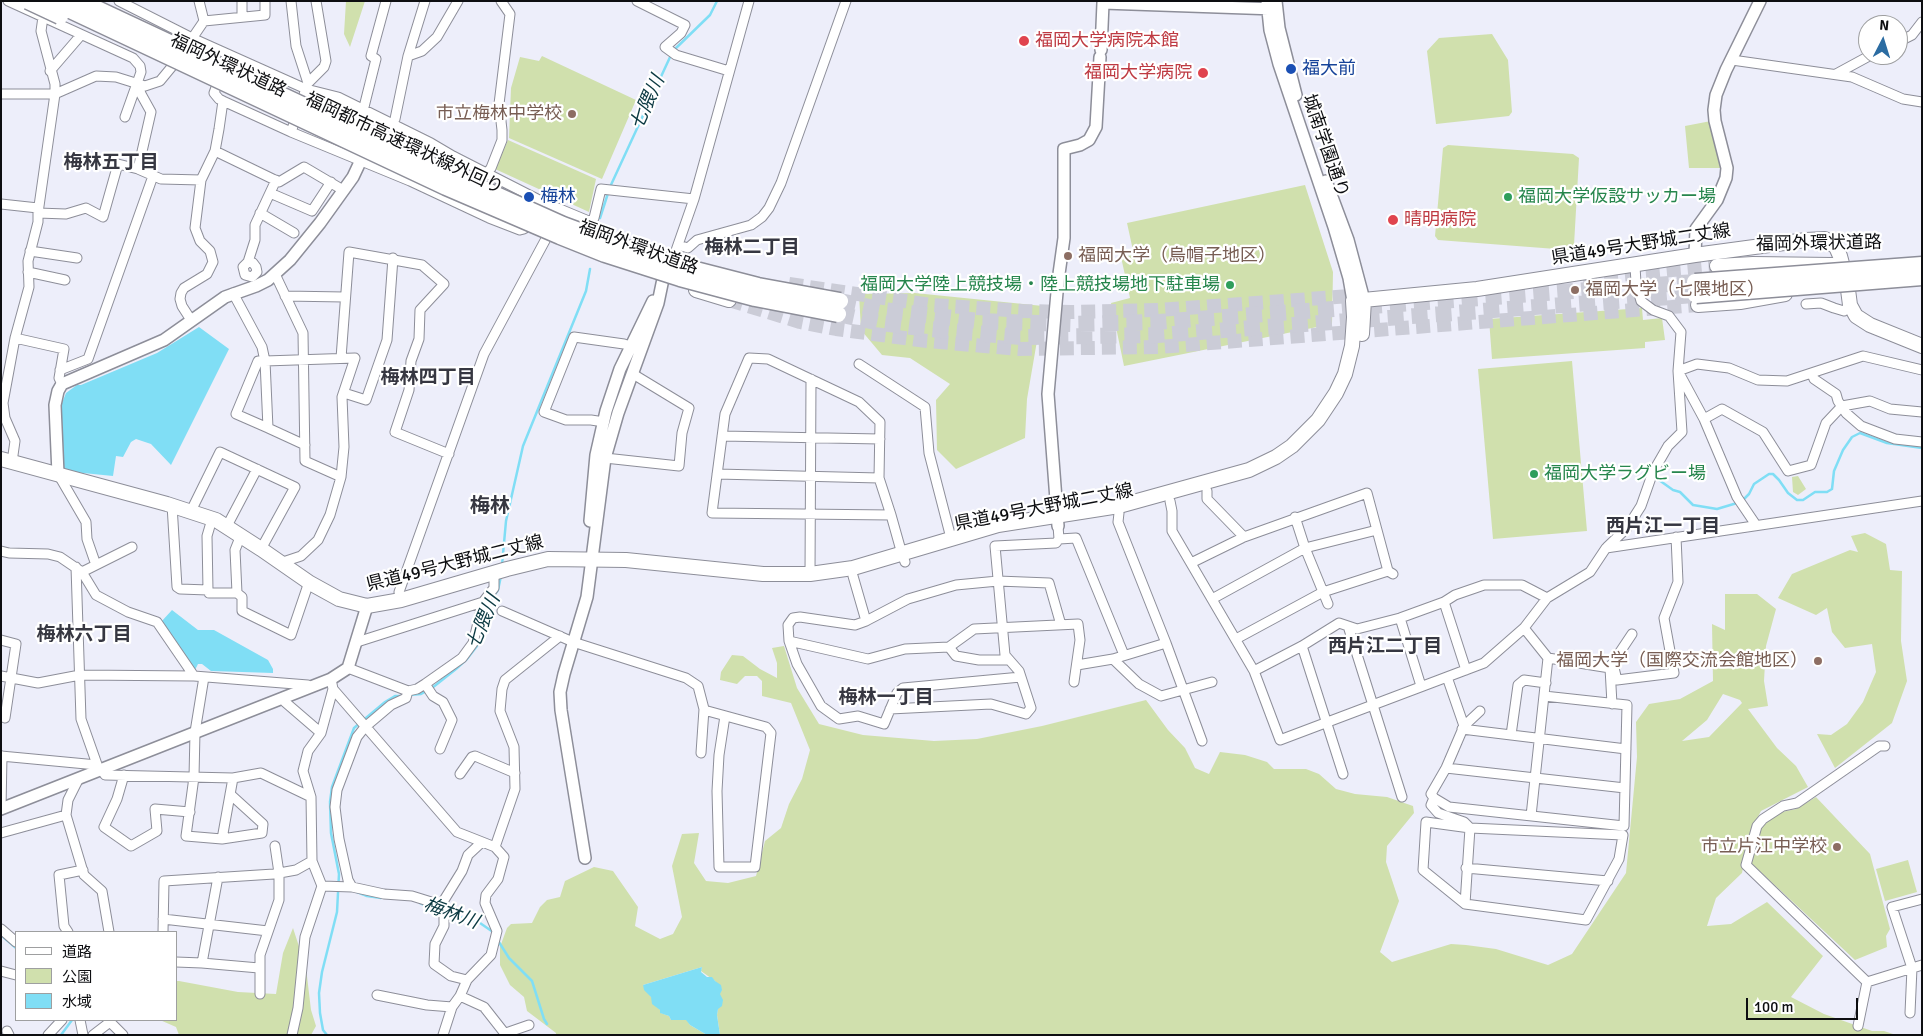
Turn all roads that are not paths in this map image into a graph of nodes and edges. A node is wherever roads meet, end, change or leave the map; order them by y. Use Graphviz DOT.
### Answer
graph roads {
  1 [pos="8,1"];
  2 [pos="28,1"];
  3 [pos="45,1"];
  4 [pos="51,1"];
  5 [pos="82,1"];
  6 [pos="103,1"];
  7 [pos="119,1"];
  8 [pos="199,1"];
  9 [pos="242,1"];
  10 [pos="265,1"];
  11 [pos="291,1"];
  12 [pos="316,1"];
  13 [pos="386,1"];
  14 [pos="426,1"];
  15 [pos="458,1"];
  16 [pos="501,1"];
  17 [pos="638,1"];
  18 [pos="749,1"];
  19 [pos="846,1"];
  20 [pos="1760,1"];
  21 [pos="1272,5"];
  22 [pos="242,16"];
  23 [pos="43,17"];
  24 [pos="204,21"];
  25 [pos="1922,22"];
  26 [pos="81,35"];
  27 [pos="1908,37"];
  28 [pos="189,44"];
  29 [pos="408,56"];
  30 [pos="1732,60"];
  31 [pos="177,61"];
  32 [pos="1858,62"];
  33 [pos="50,71"];
  34 [pos="729,71"];
  35 [pos="1836,74"];
  36 [pos="218,82"];
  37 [pos="138,84"];
  38 [pos="305,91"];
  39 [pos="1,94"];
  40 [pos="55,94"];
  41 [pos="223,101"];
  42 [pos="1922,102"];
  43 [pos="363,111"];
  44 [pos="125,117"];
  45 [pos="392,124"];
  46 [pos="294,126"];
  47 [pos="430,143"];
  48 [pos="215,151"];
  49 [pos="424,156"];
  50 [pos="361,160"];
  51 [pos="138,169"];
  52 [pos="487,173"];
  53 [pos="153,176"];
  54 [pos="412,178"];
  55 [pos="201,180"];
  56 [pos="276,180"];
  57 [pos="331,182"];
  58 [pos="446,187"];
  59 [pos="343,190"];
  60 [pos="270,193"];
  61 [pos="694,199"];
  62 [pos="1,204"];
  63 [pos="38,211"];
  64 [pos="260,213"];
  65 [pos="294,233"];
  66 [pos="548,235"];
  67 [pos="678,245"];
  68 [pos="30,251"];
  69 [pos="1695,255"];
  70 [pos="77,258"];
  71 [pos="393,258"];
  72 [pos="653,258"];
  73 [pos="672,258"];
  74 [pos="1922,260"];
  75 [pos="248,262"];
  76 [pos="1841,265"];
  77 [pos="1922,265"];
  78 [pos="1635,266"];
  79 [pos="1716,266"];
  80 [pos="28,272"];
  81 [pos="276,274"];
  82 [pos="1922,276"];
  83 [pos="739,277"];
  84 [pos="663,279"];
  85 [pos="65,280"];
  86 [pos="1847,282"];
  87 [pos="233,293"];
  88 [pos="1696,294"];
  89 [pos="286,296"];
  90 [pos="344,296"];
  91 [pos="729,300"];
  92 [pos="1358,300"];
  93 [pos="1806,304"];
  94 [pos="1850,305"];
  95 [pos="190,320"];
  96 [pos="15,338"];
  97 [pos="630,346"];
  98 [pos="1922,346"];
  99 [pos="340,358"];
  100 [pos="303,359"];
  101 [pos="265,361"];
  102 [pos="860,364"];
  103 [pos="60,370"];
  104 [pos="1922,370"];
  105 [pos="1678,371"];
  106 [pos="1812,373"];
  107 [pos="633,374"];
  108 [pos="811,379"];
  109 [pos="62,384"];
  110 [pos="344,393"];
  111 [pos="1842,406"];
  112 [pos="1922,412"];
  113 [pos="1704,419"];
  114 [pos="604,422"];
  115 [pos="268,428"];
  116 [pos="722,436"];
  117 [pos="811,437"];
  118 [pos="880,439"];
  119 [pos="1922,442"];
  120 [pos="304,446"];
  121 [pos="449,454"];
  122 [pos="605,458"];
  123 [pos="7,460"];
  124 [pos="257,469"];
  125 [pos="58,474"];
  126 [pos="717,474"];
  127 [pos="811,476"];
  128 [pos="341,478"];
  129 [pos="879,478"];
  130 [pos="1207,491"];
  131 [pos="1170,501"];
  132 [pos="1922,501"];
  133 [pos="172,505"];
  134 [pos="191,511"];
  135 [pos="1119,513"];
  136 [pos="811,514"];
  137 [pos="891,516"];
  138 [pos="1295,517"];
  139 [pos="212,519"];
  140 [pos="1756,525"];
  141 [pos="227,526"];
  142 [pos="1058,527"];
  143 [pos="1377,530"];
  144 [pos="241,535"];
  145 [pos="1244,537"];
  146 [pos="1676,537"];
  147 [pos="951,538"];
  148 [pos="132,547"];
  149 [pos="1305,548"];
  150 [pos="1606,548"];
  151 [pos="261,549"];
  152 [pos="1,551"];
  153 [pos="904,558"];
  154 [pos="591,560"];
  155 [pos="1191,562"];
  156 [pos="280,563"];
  157 [pos="96,565"];
  158 [pos="79,570"];
  159 [pos="499,571"];
  160 [pos="810,574"];
  161 [pos="853,576"];
  162 [pos="998,581"];
  163 [pos="309,582"];
  164 [pos="208,590"];
  165 [pos="1323,592"];
  166 [pos="237,593"];
  167 [pos="1546,598"];
  168 [pos="1212,599"];
  169 [pos="401,600"];
  170 [pos="483,602"];
  171 [pos="1444,602"];
  172 [pos="1328,604"];
  173 [pos="367,606"];
  174 [pos="502,611"];
  175 [pos="1400,618"];
  176 [pos="866,621"];
  177 [pos="1061,625"];
  178 [pos="1348,626"];
  179 [pos="1003,628"];
  180 [pos="1524,628"];
  181 [pos="1632,634"];
  182 [pos="560,636"];
  183 [pos="1236,639"];
  184 [pos="1,640"];
  185 [pos="789,641"];
  186 [pos="357,642"];
  187 [pos="573,642"];
  188 [pos="1166,643"];
  189 [pos="949,646"];
  190 [pos="1302,646"];
  191 [pos="1124,655"];
  192 [pos="1548,658"];
  193 [pos="1113,659"];
  194 [pos="1009,660"];
  195 [pos="1077,665"];
  196 [pos="1611,666"];
  197 [pos="348,668"];
  198 [pos="1466,670"];
  199 [pos="1254,671"];
  200 [pos="80,675"];
  201 [pos="6,676"];
  202 [pos="194,676"];
  203 [pos="204,677"];
  204 [pos="1021,677"];
  205 [pos="1447,677"];
  206 [pos="1074,682"];
  207 [pos="1212,682"];
  208 [pos="1546,683"];
  209 [pos="332,684"];
  210 [pos="425,684"];
  211 [pos="1421,686"];
  212 [pos="310,687"];
  213 [pos="1182,691"];
  214 [pos="407,694"];
  215 [pos="1544,696"];
  216 [pos="283,699"];
  217 [pos="1373,704"];
  218 [pos="1612,704"];
  219 [pos="890,709"];
  220 [pos="704,710"];
  221 [pos="1480,711"];
  222 [pos="725,716"];
  223 [pos="5,718"];
  224 [pos="1328,721"];
  225 [pos="365,727"];
  226 [pos="1463,727"];
  227 [pos="195,732"];
  228 [pos="321,733"];
  229 [pos="1511,735"];
  230 [pos="1540,738"];
  231 [pos="1202,741"];
  232 [pos="1885,746"];
  233 [pos="440,749"];
  234 [pos="1626,749"];
  235 [pos="701,753"];
  236 [pos="1,756"];
  237 [pos="99,768"];
  238 [pos="1446,768"];
  239 [pos="515,773"];
  240 [pos="460,774"];
  241 [pos="1343,774"];
  242 [pos="124,775"];
  243 [pos="194,777"];
  244 [pos="80,778"];
  245 [pos="233,778"];
  246 [pos="1535,778"];
  247 [pos="1625,788"];
  248 [pos="230,794"];
  249 [pos="311,797"];
  250 [pos="1402,797"];
  251 [pos="1434,798"];
  252 [pos="1,809"];
  253 [pos="190,812"];
  254 [pos="66,815"];
  255 [pos="1531,816"];
  256 [pos="1470,828"];
  257 [pos="1,833"];
  258 [pos="222,839"];
  259 [pos="482,842"];
  260 [pos="275,846"];
  261 [pos="495,847"];
  262 [pos="585,858"];
  263 [pos="312,861"];
  264 [pos="1466,868"];
  265 [pos="83,870"];
  266 [pos="279,873"];
  267 [pos="218,877"];
  268 [pos="1608,881"];
  269 [pos="322,886"];
  270 [pos="352,887"];
  271 [pos="1922,899"];
  272 [pos="1465,904"];
  273 [pos="442,910"];
  274 [pos="163,918"];
  275 [pos="210,923"];
  276 [pos="1,929"];
  277 [pos="67,931"];
  278 [pos="109,931"];
  279 [pos="163,931"];
  280 [pos="268,931"];
  281 [pos="15,941"];
  282 [pos="178,962"];
  283 [pos="202,963"];
  284 [pos="1922,965"];
  285 [pos="259,968"];
  286 [pos="1912,968"];
  287 [pos="1,971"];
  288 [pos="15,975"];
  289 [pos="467,980"];
  290 [pos="1867,982"];
  291 [pos="260,994"];
  292 [pos="377,995"];
  293 [pos="460,996"];
  294 [pos="452,1006"];
  295 [pos="1910,1013"];
  296 [pos="61,1021"];
  297 [pos="80,1021"];
  298 [pos="529,1025"];
  299 [pos="1858,1026"];
  300 [pos="507,1034"];
  301 [pos="48,1035"];
  302 [pos="83,1035"];
  303 [pos="93,1035"];
  304 [pos="123,1035"];
  305 [pos="292,1035"];
  306 [pos="443,1035"];
  1 -- 23 [label="street"];
  2 -- 58 [label="highway, bridge"];
  3 -- 31 [label="main road, 福岡外環状道路"];
  4 -- 58 [label="highway, 福岡都市高速環状線外回り, bridge"];
  5 -- 28 [label="main road, 福岡外環状道路"];
  5 -- 72 [label="highway, bridge"];
  6 -- 72 [label="highway, bridge"];
  7 -- 28 [label="street"];
  8 -- 24 [label="street"];
  9 -- 22 [label="street"];
  10 -- 22 [label="street"];
  11 -- 38 [label="street"];
  12 -- 38 [label="street"];
  13 -- 43 [label="street"];
  14 -- 29 [label="street"];
  15 -- 29 [label="street"];
  16 -- 52 [label="street"];
  17 -- 34 [label="street"];
  18 -- 34 [label="street"];
  19 -- 67 [label="street"];
  20 -- 30 [label="street"];
  21 -- 92 [label="street, 城南学園通り"];
  21 -- 142 [label="street"];
  22 -- 24 [label="street"];
  23 -- 26 [label="street"];
  23 -- 33 [label="street"];
  24 -- 28 [label="street"];
  25 -- 27 [label="street"];
  26 -- 33 [label="street"];
  26 -- 37 [label="street"];
  28 -- 31 [label="street"];
  28 -- 38 [label="main road, 福岡外環状道路"];
  29 -- 45 [label="street"];
  30 -- 35 [label="street"];
  30 -- 69 [label="street"];
  31 -- 36 [label="main road, 福岡外環状道路"];
  31 -- 37 [label="street"];
  32 -- 35 [label="street"];
  33 -- 40 [label="street"];
  34 -- 61 [label="street"];
  35 -- 42 [label="street"];
  36 -- 41 [label="street"];
  36 -- 46 [label="main road, 福岡外環状道路"];
  37 -- 40 [label="street"];
  37 -- 44 [label="street"];
  37 -- 51 [label="street"];
  38 -- 43 [label="street"];
  38 -- 46 [label="street"];
  38 -- 49 [label="main road, 福岡外環状道路"];
  39 -- 40 [label="street"];
  40 -- 63 [label="street"];
  41 -- 46 [label="street"];
  41 -- 48 [label="street"];
  43 -- 45 [label="street"];
  45 -- 47 [label="street"];
  46 -- 50 [label="street"];
  46 -- 54 [label="main road, 福岡外環状道路"];
  47 -- 49 [label="street"];
  47 -- 52 [label="street"];
  48 -- 55 [label="street"];
  48 -- 56 [label="street"];
  49 -- 54 [label="street"];
  49 -- 73 [label="main road, 福岡外環状道路"];
  50 -- 54 [label="street"];
  50 -- 59 [label="street"];
  51 -- 53 [label="street"];
  51 -- 63 [label="street"];
  52 -- 61 [label="street"];
  53 -- 55 [label="street"];
  53 -- 103 [label="street"];
  54 -- 66 [label="main road, 福岡外環状道路"];
  55 -- 95 [label="street"];
  56 -- 57 [label="street"];
  56 -- 60 [label="street"];
  57 -- 59 [label="street"];
  57 -- 60 [label="street"];
  58 -- 72 [label="highway, 福岡都市高速環状線外回り, bridge"];
  59 -- 81 [label="street"];
  60 -- 64 [label="street"];
  61 -- 67 [label="street"];
  62 -- 63 [label="street"];
  63 -- 68 [label="street"];
  64 -- 65 [label="street"];
  64 -- 75 [label="street"];
  66 -- 84 [label="main road, 福岡外環状道路"];
  66 -- 121 [label="street"];
  67 -- 73 [label="street"];
  68 -- 70 [label="street"];
  68 -- 80 [label="street"];
  69 -- 76 [label="main road, 県道49号大野城二丈線"];
  69 -- 78 [label="main road, 県道49号大野城二丈線"];
  71 -- 90 [label="street"];
  71 -- 110 [label="street"];
  71 -- 121 [label="street"];
  73 -- 83 [label="main road, 福岡外環状道路"];
  73 -- 84 [label="street"];
  74 -- 76 [label="main road, 福岡外環状道路"];
  76 -- 79 [label="main road, 福岡外環状道路"];
  76 -- 86 [label="main road, 県道49号大野城二丈線"];
  77 -- 88 [label="highway, bridge"];
  78 -- 92 [label="main road, 県道49号大野城二丈線"];
  78 -- 105 [label="street"];
  80 -- 85 [label="street"];
  80 -- 96 [label="street"];
  81 -- 87 [label="street"];
  81 -- 89 [label="street"];
  82 -- 86 [label="main road, 福岡外環状道路"];
  82 -- 88 [label="highway, bridge"];
  84 -- 91 [label="main road, 福岡外環状道路"];
  84 -- 97 [label="street"];
  84 -- 107 [label="street"];
  86 -- 88 [label="main road, 福岡外環状道路"];
  86 -- 94 [label="main road, 県道49号大野城二丈線"];
  87 -- 95 [label="street"];
  87 -- 101 [label="street"];
  89 -- 90 [label="street"];
  89 -- 100 [label="street"];
  90 -- 99 [label="street"];
  92 -- 130 [label="main road, 県道49号大野城二丈線"];
  92 -- 142 [label="main road, 県道49号大野城二丈線"];
  93 -- 94 [label="street"];
  94 -- 98 [label="main road"];
  95 -- 109 [label="street"];
  96 -- 103 [label="street"];
  96 -- 123 [label="street"];
  97 -- 114 [label="street"];
  97 -- 114 [label="street"];
  99 -- 100 [label="street"];
  99 -- 110 [label="street"];
  100 -- 101 [label="street"];
  100 -- 120 [label="street"];
  101 -- 115 [label="street"];
  101 -- 115 [label="street"];
  102 -- 147 [label="street"];
  103 -- 109 [label="street"];
  104 -- 106 [label="street"];
  105 -- 106 [label="street"];
  105 -- 113 [label="street"];
  105 -- 150 [label="street"];
  106 -- 111 [label="street"];
  107 -- 122 [label="street"];
  107 -- 122 [label="street"];
  108 -- 116 [label="street"];
  108 -- 117 [label="street"];
  108 -- 118 [label="street"];
  109 -- 125 [label="street"];
  110 -- 128 [label="street"];
  111 -- 112 [label="street"];
  111 -- 113 [label="street"];
  111 -- 119 [label="street"];
  113 -- 140 [label="street"];
  114 -- 154 [label="street"];
  115 -- 120 [label="street"];
  116 -- 117 [label="street"];
  116 -- 126 [label="street"];
  117 -- 118 [label="street"];
  117 -- 127 [label="street"];
  118 -- 129 [label="street"];
  120 -- 128 [label="street"];
  121 -- 169 [label="street"];
  122 -- 154 [label="street"];
  123 -- 125 [label="main road, 県道49号大野城二丈線"];
  124 -- 134 [label="street"];
  124 -- 141 [label="street"];
  124 -- 151 [label="street"];
  125 -- 133 [label="main road, 県道49号大野城二丈線"];
  125 -- 157 [label="street"];
  126 -- 127 [label="street"];
  126 -- 136 [label="street"];
  127 -- 129 [label="street"];
  127 -- 136 [label="street"];
  128 -- 156 [label="street"];
  129 -- 137 [label="street"];
  130 -- 131 [label="main road, 県道49号大野城二丈線"];
  130 -- 145 [label="street"];
  131 -- 135 [label="main road, 県道49号大野城二丈線"];
  131 -- 155 [label="street"];
  132 -- 140 [label="street"];
  133 -- 134 [label="main road, 県道49号大野城二丈線"];
  133 -- 164 [label="street"];
  134 -- 139 [label="main road, 県道49号大野城二丈線"];
  135 -- 142 [label="main road, 県道49号大野城二丈線"];
  135 -- 188 [label="street"];
  136 -- 137 [label="street"];
  136 -- 160 [label="street"];
  137 -- 153 [label="street"];
  138 -- 143 [label="street"];
  138 -- 145 [label="street"];
  138 -- 149 [label="street"];
  139 -- 141 [label="main road, 県道49号大野城二丈線"];
  139 -- 164 [label="street"];
  140 -- 146 [label="street"];
  141 -- 144 [label="main road, 県道49号大野城二丈線"];
  142 -- 147 [label="main road, 県道49号大野城二丈線"];
  142 -- 153 [label="main road, 県道49号大野城二丈線"];
  142 -- 162 [label="street"];
  142 -- 191 [label="street"];
  143 -- 149 [label="street"];
  143 -- 165 [label="street"];
  144 -- 151 [label="main road, 県道49号大野城二丈線"];
  144 -- 166 [label="street"];
  145 -- 155 [label="street"];
  146 -- 150 [label="street"];
  146 -- 196 [label="street"];
  147 -- 153 [label="main road, 県道49号大野城二丈線"];
  148 -- 157 [label="street"];
  149 -- 165 [label="street"];
  149 -- 168 [label="street"];
  150 -- 167 [label="street"];
  151 -- 156 [label="main road, 県道49号大野城二丈線"];
  152 -- 158 [label="street"];
  153 -- 160 [label="main road, 県道49号大野城二丈線"];
  153 -- 161 [label="main road, 県道49号大野城二丈線"];
  154 -- 159 [label="main road, 県道49号大野城二丈線"];
  154 -- 160 [label="main road, 県道49号大野城二丈線"];
  154 -- 161 [label="main road, 県道49号大野城二丈線"];
  154 -- 187 [label="street"];
  155 -- 168 [label="street"];
  156 -- 163 [label="main road, 県道49号大野城二丈線"];
  157 -- 158 [label="street"];
  158 -- 200 [label="street"];
  158 -- 202 [label="street"];
  159 -- 169 [label="main road, 県道49号大野城二丈線"];
  159 -- 170 [label="street"];
  161 -- 176 [label="street"];
  162 -- 176 [label="street"];
  162 -- 177 [label="street"];
  162 -- 179 [label="street"];
  163 -- 166 [label="street"];
  163 -- 173 [label="main road, 県道49号大野城二丈線"];
  164 -- 166 [label="street"];
  165 -- 172 [label="street"];
  165 -- 183 [label="street"];
  167 -- 171 [label="street"];
  167 -- 180 [label="street"];
  168 -- 183 [label="street"];
  169 -- 173 [label="main road, 県道49号大野城二丈線"];
  170 -- 186 [label="street"];
  170 -- 210 [label="street"];
  171 -- 175 [label="street"];
  171 -- 198 [label="street"];
  173 -- 186 [label="street"];
  174 -- 182 [label="street"];
  175 -- 178 [label="street"];
  175 -- 211 [label="street"];
  176 -- 185 [label="street"];
  177 -- 179 [label="street"];
  177 -- 195 [label="street"];
  178 -- 190 [label="street"];
  178 -- 217 [label="street"];
  179 -- 189 [label="street"];
  179 -- 194 [label="street"];
  180 -- 192 [label="street"];
  180 -- 198 [label="street"];
  181 -- 196 [label="street"];
  182 -- 187 [label="street"];
  182 -- 239 [label="street"];
  183 -- 199 [label="street"];
  184 -- 201 [label="street"];
  185 -- 189 [label="street"];
  185 -- 219 [label="street"];
  186 -- 197 [label="street"];
  187 -- 220 [label="street"];
  187 -- 262 [label="street"];
  188 -- 191 [label="street"];
  188 -- 213 [label="street"];
  189 -- 194 [label="street"];
  190 -- 199 [label="street"];
  190 -- 224 [label="street"];
  191 -- 193 [label="street"];
  192 -- 196 [label="street"];
  192 -- 208 [label="street"];
  193 -- 195 [label="street"];
  193 -- 213 [label="street"];
  194 -- 204 [label="street"];
  195 -- 206 [label="street"];
  196 -- 218 [label="street"];
  197 -- 209 [label="street"];
  197 -- 214 [label="street"];
  198 -- 205 [label="street"];
  199 -- 224 [label="street"];
  200 -- 201 [label="street"];
  200 -- 202 [label="street"];
  200 -- 237 [label="street"];
  201 -- 223 [label="street"];
  202 -- 203 [label="street"];
  203 -- 212 [label="street"];
  203 -- 227 [label="street"];
  204 -- 219 [label="street"];
  204 -- 219 [label="street"];
  205 -- 211 [label="street"];
  205 -- 226 [label="street"];
  207 -- 213 [label="street"];
  208 -- 215 [label="street"];
  208 -- 229 [label="street"];
  209 -- 212 [label="street"];
  209 -- 225 [label="street"];
  209 -- 228 [label="street"];
  210 -- 214 [label="street"];
  210 -- 233 [label="street"];
  211 -- 217 [label="street"];
  212 -- 216 [label="street"];
  213 -- 231 [label="street"];
  214 -- 225 [label="street"];
  215 -- 218 [label="street"];
  215 -- 230 [label="street"];
  216 -- 227 [label="street"];
  216 -- 228 [label="street"];
  217 -- 224 [label="street"];
  217 -- 250 [label="street"];
  218 -- 234 [label="street"];
  220 -- 222 [label="street"];
  220 -- 235 [label="street"];
  221 -- 226 [label="street"];
  222 -- 222 [label="street"];
  224 -- 241 [label="street"];
  225 -- 259 [label="street"];
  225 -- 270 [label="street"];
  226 -- 229 [label="street"];
  226 -- 238 [label="street"];
  227 -- 237 [label="street"];
  227 -- 243 [label="street"];
  228 -- 249 [label="street"];
  229 -- 230 [label="street"];
  230 -- 234 [label="street"];
  230 -- 246 [label="street"];
  232 -- 290 [label="street"];
  234 -- 247 [label="street"];
  236 -- 237 [label="street"];
  236 -- 252 [label="street"];
  237 -- 242 [label="street"];
  237 -- 244 [label="street"];
  238 -- 246 [label="street"];
  238 -- 251 [label="street"];
  239 -- 240 [label="street"];
  239 -- 261 [label="street"];
  242 -- 243 [label="street"];
  242 -- 253 [label="street"];
  243 -- 245 [label="street"];
  243 -- 253 [label="street"];
  244 -- 252 [label="street"];
  244 -- 254 [label="street"];
  245 -- 248 [label="street"];
  245 -- 249 [label="street"];
  246 -- 247 [label="street"];
  246 -- 255 [label="street"];
  247 -- 255 [label="street"];
  248 -- 258 [label="street"];
  248 -- 258 [label="street"];
  249 -- 263 [label="street"];
  251 -- 255 [label="street"];
  251 -- 256 [label="street"];
  253 -- 258 [label="street"];
  254 -- 257 [label="street"];
  254 -- 265 [label="street"];
  256 -- 264 [label="street"];
  256 -- 268 [label="street"];
  256 -- 272 [label="street"];
  259 -- 261 [label="street"];
  259 -- 273 [label="street"];
  260 -- 266 [label="street"];
  261 -- 289 [label="street"];
  263 -- 266 [label="street"];
  263 -- 269 [label="street"];
  264 -- 268 [label="street"];
  264 -- 272 [label="street"];
  265 -- 277 [label="street"];
  265 -- 278 [label="street"];
  266 -- 267 [label="street"];
  266 -- 280 [label="street"];
  267 -- 274 [label="street"];
  267 -- 275 [label="street"];
  268 -- 272 [label="street"];
  269 -- 270 [label="street"];
  269 -- 305 [label="street"];
  270 -- 273 [label="street"];
  271 -- 286 [label="street"];
  273 -- 289 [label="street"];
  274 -- 275 [label="street"];
  274 -- 279 [label="street"];
  275 -- 280 [label="street"];
  275 -- 283 [label="street"];
  276 -- 281 [label="street"];
  280 -- 285 [label="street"];
  282 -- 283 [label="street"];
  283 -- 285 [label="street"];
  284 -- 286 [label="street"];
  285 -- 291 [label="street"];
  286 -- 290 [label="street"];
  286 -- 295 [label="street"];
  287 -- 288 [label="street"];
  289 -- 293 [label="street"];
  290 -- 299 [label="street"];
  292 -- 294 [label="street"];
  293 -- 294 [label="street"];
  293 -- 300 [label="street"];
  294 -- 306 [label="street"];
  296 -- 301 [label="street"];
  297 -- 302 [label="street"];
  298 -- 300 [label="street"];
  303 -- 304 [label="street"];
}
